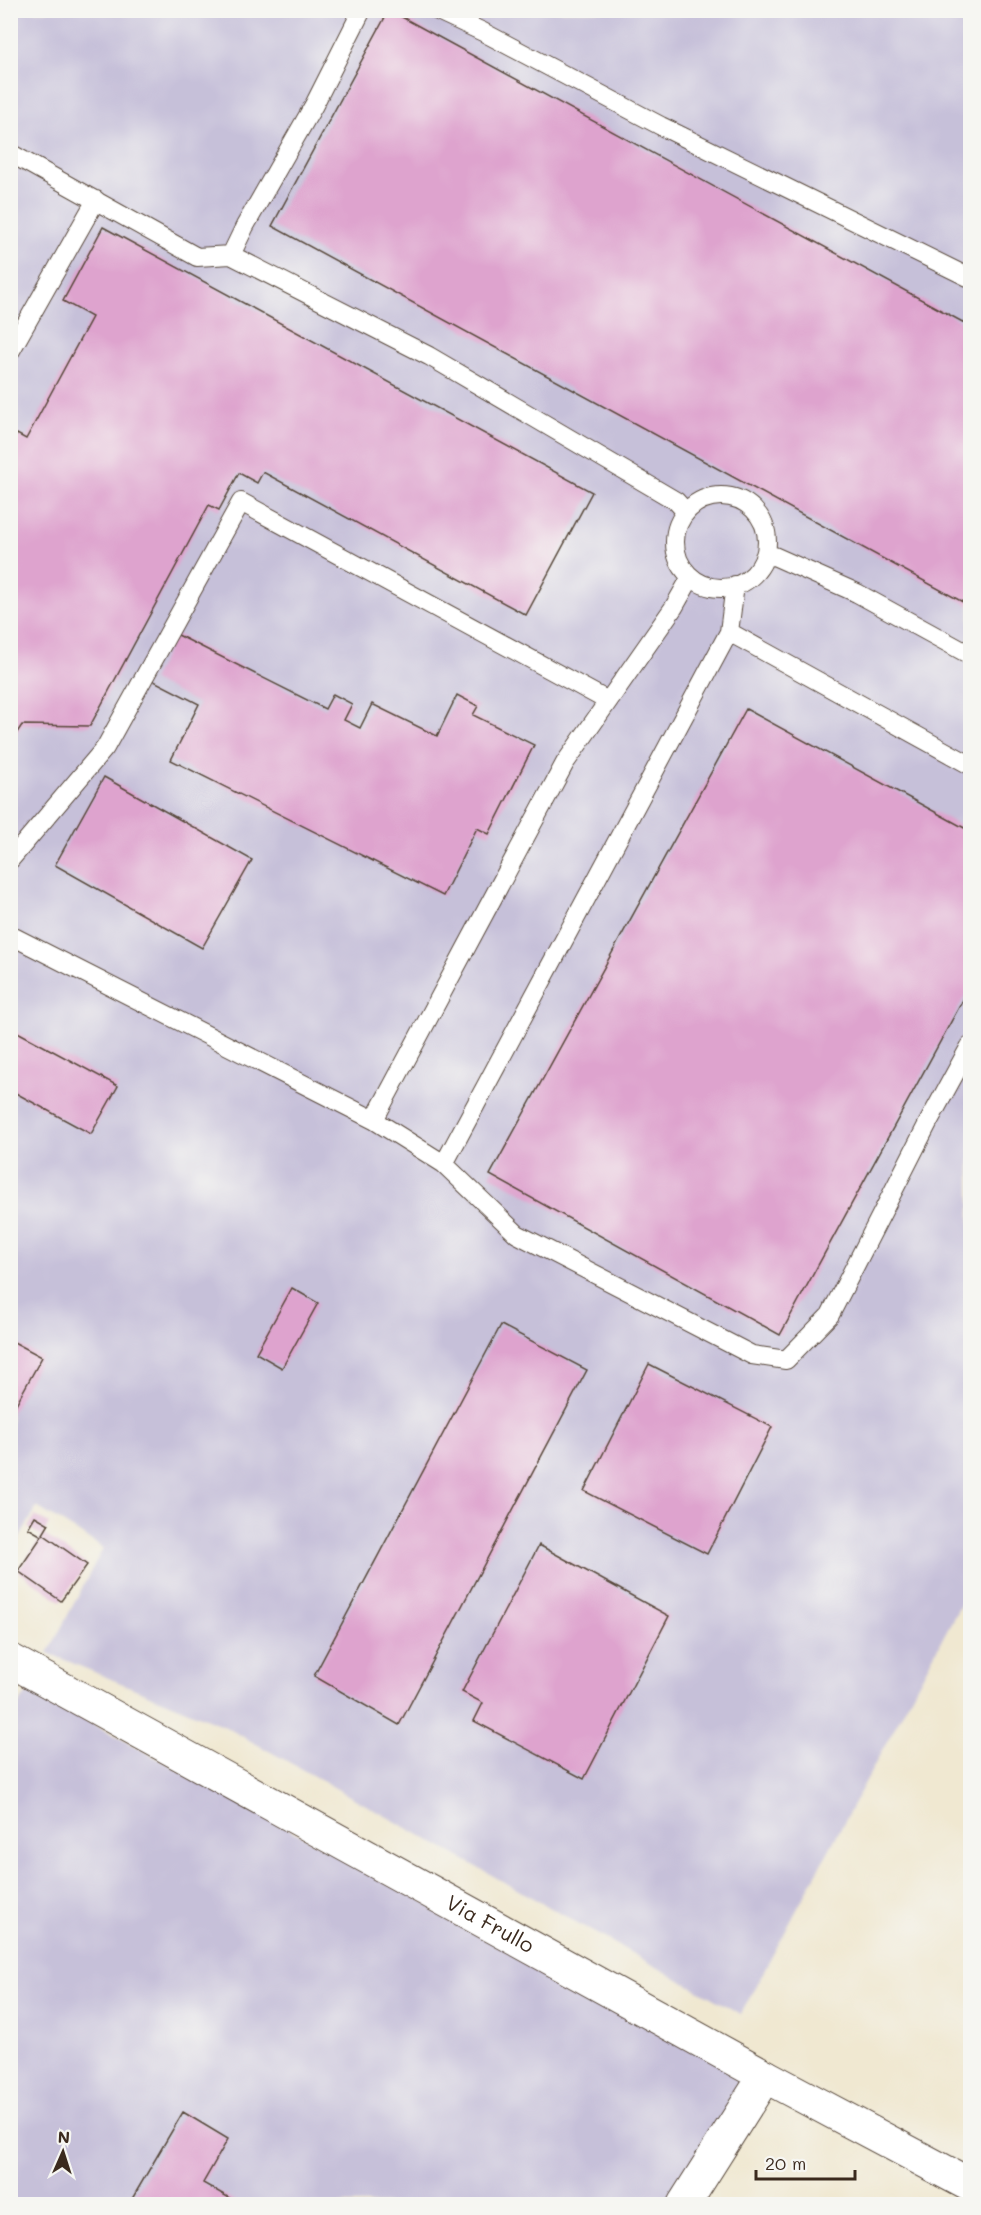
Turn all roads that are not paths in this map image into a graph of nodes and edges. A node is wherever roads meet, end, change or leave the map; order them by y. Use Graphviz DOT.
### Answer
graph roads {
  1 [pos="362,10"];
  2 [pos="436,10"];
  3 [pos="10,153"];
  4 [pos="96,200"];
  5 [pos="231,255"];
  6 [pos="970,278"];
  7 [pos="10,352"];
  8 [pos="686,512"];
  9 [pos="764,557"];
  10 [pos="691,577"];
  11 [pos="735,585"];
  12 [pos="729,632"];
  13 [pos="970,655"];
  14 [pos="608,701"];
  15 [pos="970,765"];
  16 [pos="10,860"];
  17 [pos="10,935"];
  18 [pos="970,1046"];
  19 [pos="374,1120"];
  20 [pos="444,1164"];
  21 [pos="10,1660"];
  22 [pos="765,2076"];
  23 [pos="970,2185"];
  24 [pos="684,2205"];
  1 -- 5 [label="lane"];
  2 -- 6 [label="lane"];
  3 -- 4 [label="lane"];
  4 -- 5 [label="lane"];
  4 -- 7 [label="lane"];
  5 -- 8 [label="lane"];
  8 -- 9 [label="lane"];
  8 -- 10 [label="lane"];
  9 -- 11 [label="lane"];
  9 -- 13 [label="lane"];
  10 -- 11 [label="lane"];
  10 -- 14 [label="lane"];
  11 -- 12 [label="lane"];
  12 -- 15 [label="lane"];
  12 -- 20 [label="lane"];
  14 -- 16 [label="lane"];
  14 -- 19 [label="lane"];
  17 -- 19 [label="lane"];
  18 -- 20 [label="lane"];
  19 -- 20 [label="lane"];
  21 -- 22 [label="street, Via Frullo"];
  22 -- 23 [label="street, Via Frullo"];
  22 -- 24 [label="street"];
}
